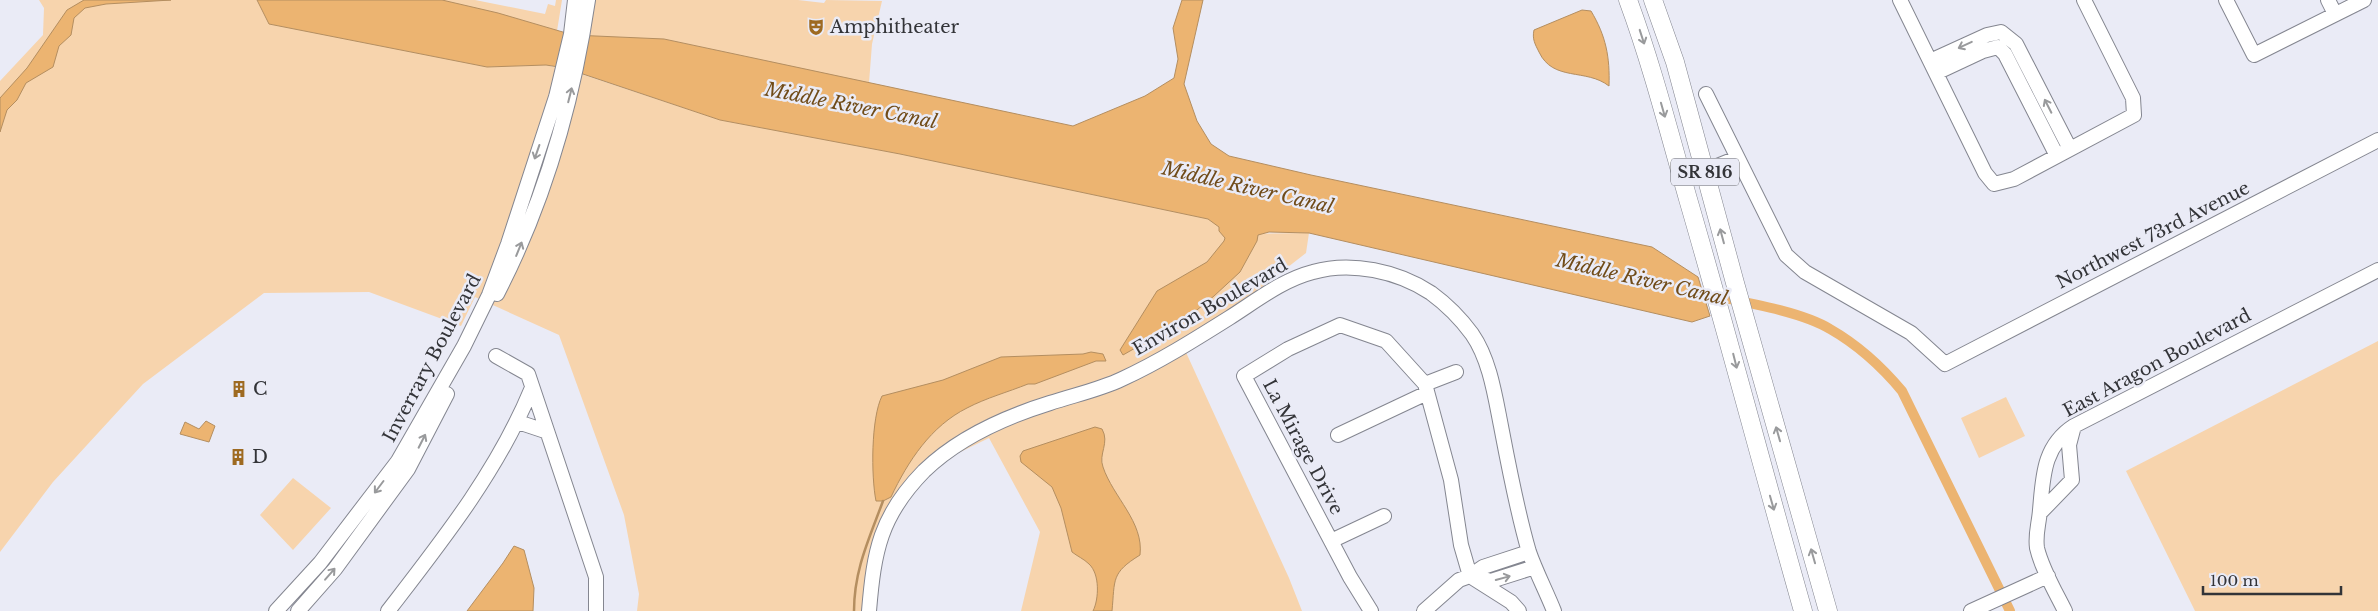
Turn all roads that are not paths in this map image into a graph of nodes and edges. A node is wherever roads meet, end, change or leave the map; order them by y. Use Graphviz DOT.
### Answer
graph roads {
  1 [pos="575,0"];
  2 [pos="588,0"];
  3 [pos="1628,0"];
  4 [pos="1653,0"];
  5 [pos="1900,0"];
  6 [pos="2084,0"];
  7 [pos="2226,0"];
  8 [pos="2328,0"];
  9 [pos="2364,0"];
  10 [pos="2335,14"];
  11 [pos="577,35"];
  12 [pos="1933,67"];
  13 [pos="569,73"];
  14 [pos="1706,94"];
  15 [pos="2378,140"];
  16 [pos="2070,149"];
  17 [pos="2057,156"];
  18 [pos="1737,158"];
  19 [pos="1705,170"];
  20 [pos="2378,270"];
  21 [pos="496,356"];
  22 [pos="1456,372"];
  23 [pos="1426,388"];
  24 [pos="531,390"];
  25 [pos="518,422"];
  26 [pos="2074,426"];
  27 [pos="545,431"];
  28 [pos="1338,436"];
  29 [pos="1759,456"];
  30 [pos="2046,463"];
  31 [pos="1791,481"];
  32 [pos="2061,492"];
  33 [pos="2040,513"];
  34 [pos="1384,516"];
  35 [pos="1331,541"];
  36 [pos="1529,552"];
  37 [pos="1535,567"];
  38 [pos="1470,576"];
  39 [pos="2048,576"];
  40 [pos="276,611"];
  41 [pos="298,611"];
  42 [pos="388,611"];
  43 [pos="596,611"];
  44 [pos="869,611"];
  45 [pos="1372,611"];
  46 [pos="1424,611"];
  47 [pos="1519,611"];
  48 [pos="1554,611"];
  49 [pos="1803,611"];
  50 [pos="1828,611"];
  51 [pos="1971,611"];
  52 [pos="2065,611"];
  1 -- 11 [label="street, Inverrary Boulevard"];
  2 -- 11 [label="street, Inverrary Boulevard"];
  3 -- 29 [label="main road, SR 816, one-way"];
  4 -- 19 [label="main road, SR 816"];
  5 -- 12 [label="street"];
  6 -- 16 [label="street"];
  7 -- 10 [label="street"];
  8 -- 10 [label="street"];
  9 -- 10 [label="street"];
  11 -- 13 [label="street, Inverrary Boulevard"];
  16 -- 12 [label="street, one-way"];
  12 -- 17 [label="street"];
  12 -- 17 [label="street"];
  13 -- 40 [label="street, Inverrary Boulevard, one-way"];
  41 -- 13 [label="street, Inverrary Boulevard, one-way"];
  14 -- 18 [label="street"];
  15 -- 18 [label="street, Northwest 73rd Avenue"];
  16 -- 17 [label="street"];
  18 -- 19 [label="street"];
  31 -- 19 [label="main road, SR 816, one-way"];
  20 -- 26 [label="street, East Aragon Boulevard"];
  21 -- 24 [label="street"];
  22 -- 23 [label="street, La Mirage Drive"];
  23 -- 28 [label="street, La Mirage Drive"];
  23 -- 35 [label="street, La Mirage Drive"];
  23 -- 38 [label="street, La Mirage Drive"];
  24 -- 25 [label="street"];
  24 -- 27 [label="street"];
  25 -- 27 [label="street"];
  25 -- 42 [label="street"];
  26 -- 30 [label="street, East Aragon Boulevard"];
  26 -- 32 [label="street"];
  27 -- 43 [label="street"];
  29 -- 31 [label="main road"];
  29 -- 49 [label="main road, SR 816, one-way"];
  30 -- 32 [label="street"];
  30 -- 33 [label="street, East Aragon Boulevard"];
  50 -- 31 [label="main road, SR 816, one-way"];
  32 -- 33 [label="street"];
  33 -- 39 [label="street, East Aragon Boulevard"];
  34 -- 35 [label="street, La Mirage Drive"];
  35 -- 45 [label="street, La Mirage Drive"];
  36 -- 37 [label="street, Environ Boulevard"];
  36 -- 38 [label="street"];
  36 -- 44 [label="street, Environ Boulevard"];
  38 -- 37 [label="street, one-way"];
  37 -- 48 [label="street, Environ Boulevard"];
  38 -- 46 [label="street"];
  38 -- 47 [label="street"];
  39 -- 51 [label="street"];
  39 -- 52 [label="street, East Aragon Boulevard"];
}
